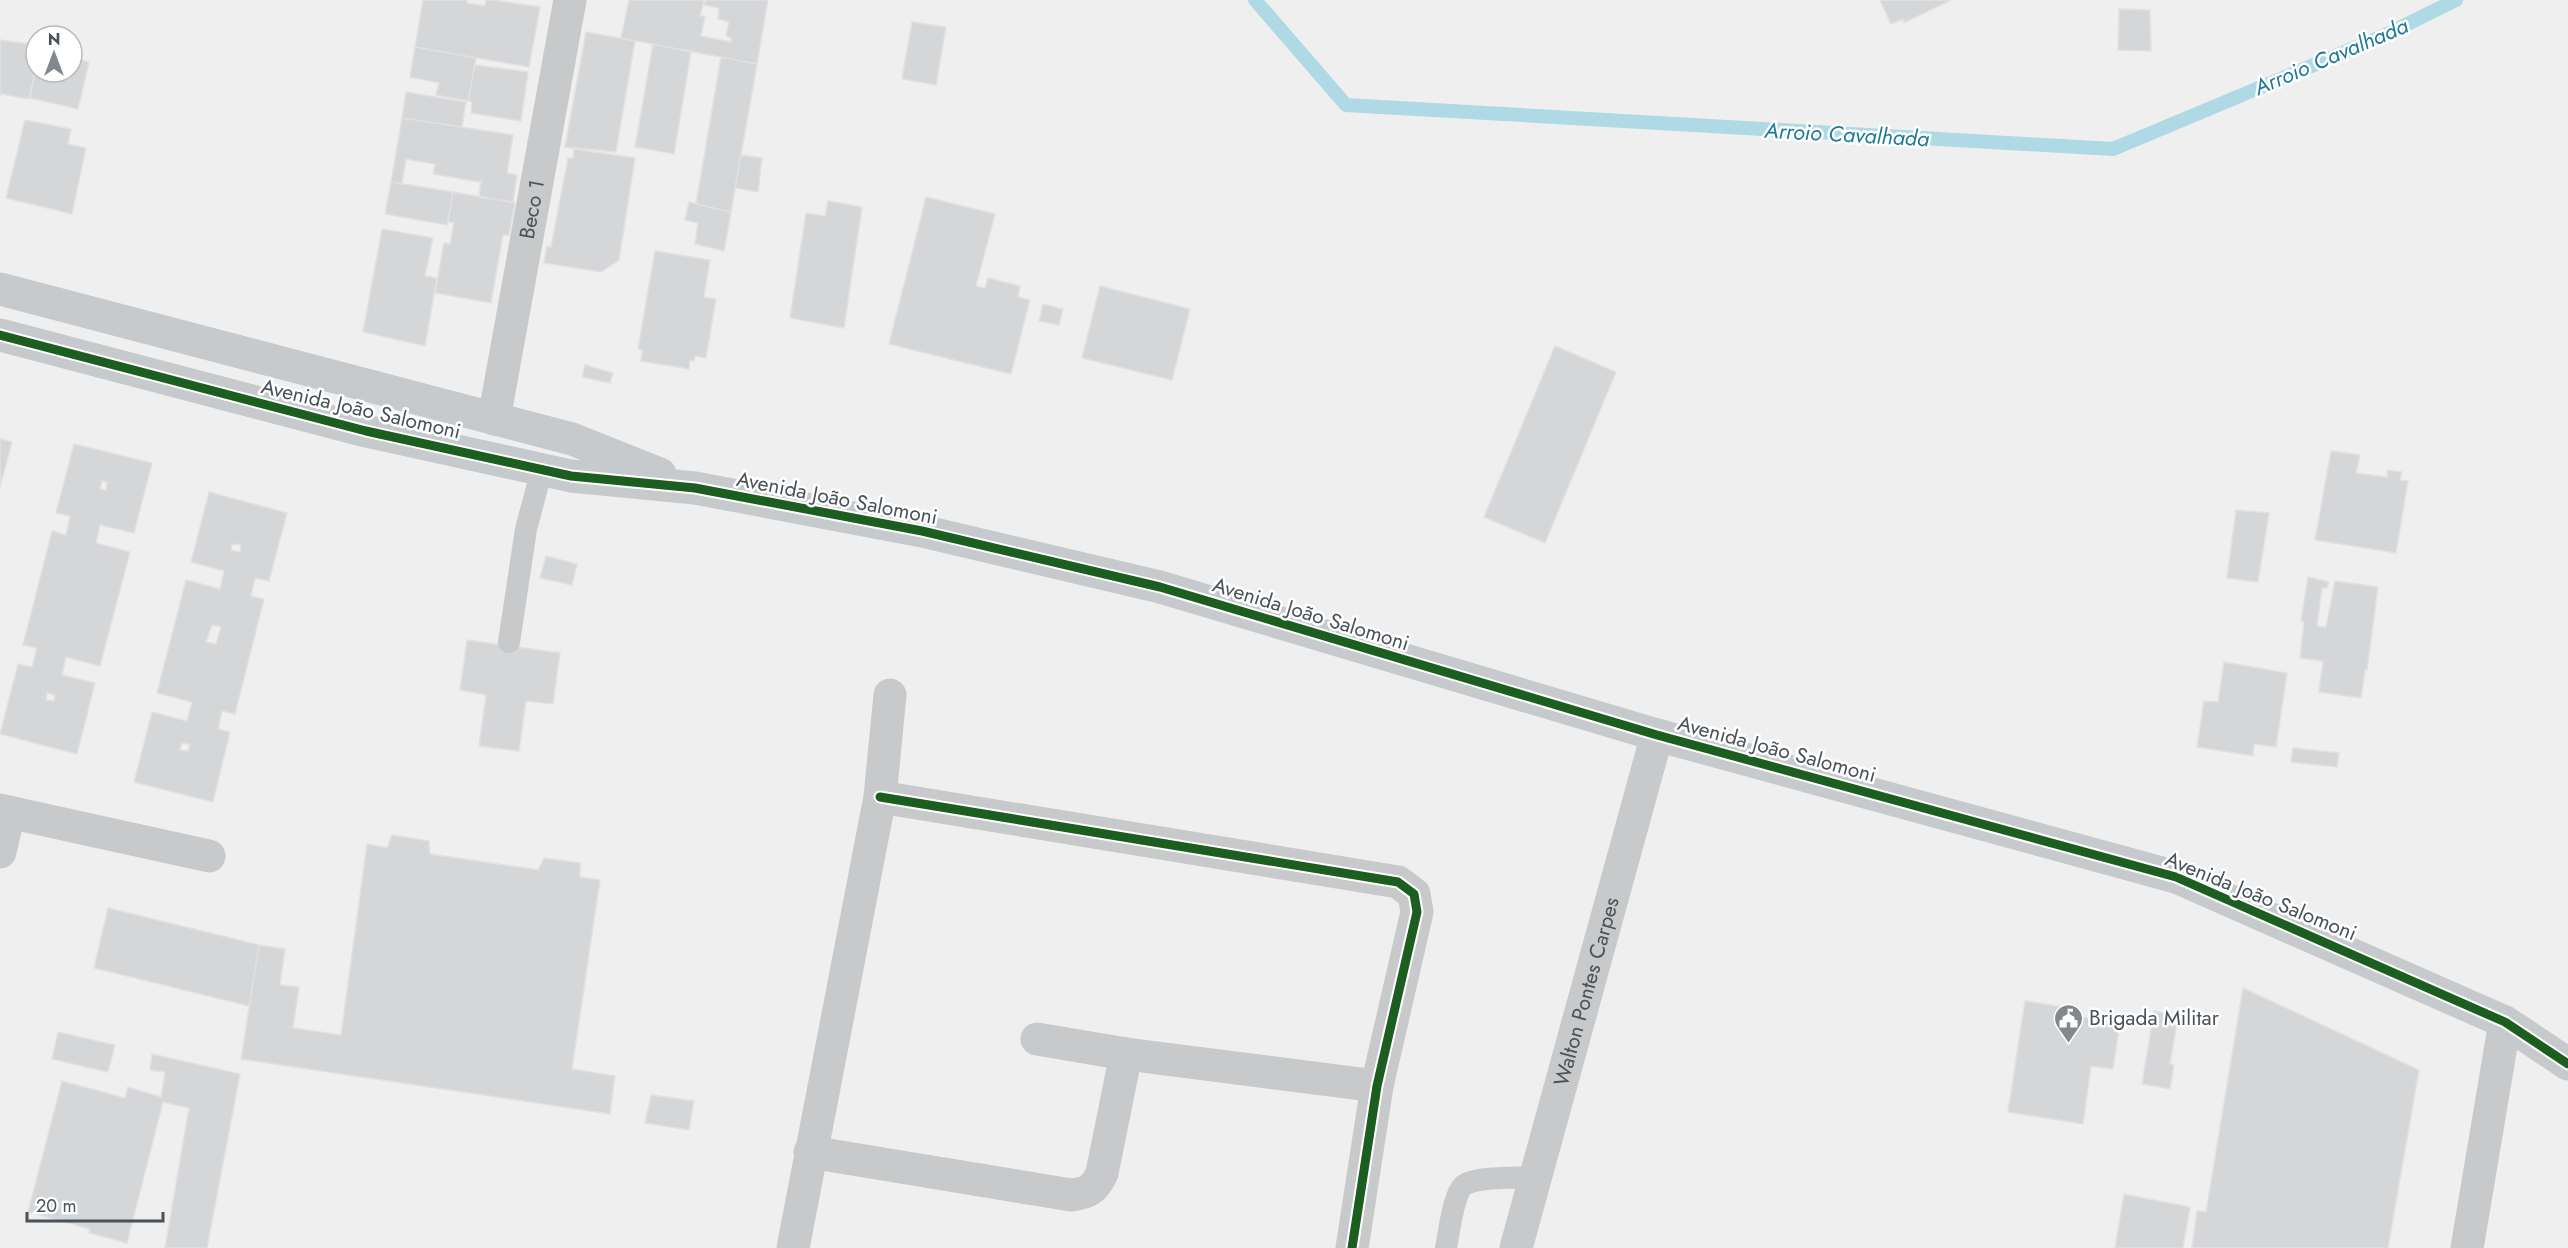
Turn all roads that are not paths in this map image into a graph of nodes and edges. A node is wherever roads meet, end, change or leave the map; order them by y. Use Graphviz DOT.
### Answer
graph roads {
  1 [pos="570,0"];
  2 [pos="0,289"];
  3 [pos="0,335"];
  4 [pos="494,419"];
  5 [pos="542,469"];
  6 [pos="695,488"];
  7 [pos="509,642"];
  8 [pos="890,695"];
  9 [pos="1657,735"];
  10 [pos="880,797"];
  11 [pos="4,811"];
  12 [pos="0,852"];
  13 [pos="209,856"];
  14 [pos="2505,1022"];
  15 [pos="1037,1039"];
  16 [pos="1126,1054"];
  17 [pos="2568,1064"];
  18 [pos="1377,1086"];
  19 [pos="810,1152"];
  20 [pos="1534,1177"];
  21 [pos="793,1248"];
  22 [pos="1352,1248"];
  23 [pos="1446,1248"];
  24 [pos="1516,1248"];
  25 [pos="2467,1248"];
  1 -- 4 [label="street, Beco 1"];
  2 -- 4 [label="main road, Avenida João Salomoni"];
  3 -- 5 [label="main road, Avenida João Salomoni"];
  4 -- 6 [label="main road, Avenida João Salomoni"];
  5 -- 6 [label="main road, Avenida João Salomoni"];
  5 -- 7 [label="lane"];
  6 -- 9 [label="main road, Avenida João Salomoni"];
  8 -- 10 [label="street"];
  9 -- 14 [label="main road, Avenida João Salomoni"];
  9 -- 20 [label="street, Walton Pontes Carpes"];
  10 -- 18 [label="street"];
  10 -- 19 [label="street"];
  11 -- 12 [label="street"];
  11 -- 13 [label="street"];
  14 -- 17 [label="main road, Avenida João Salomoni"];
  14 -- 25 [label="street"];
  15 -- 16 [label="street"];
  16 -- 18 [label="street"];
  16 -- 19 [label="street"];
  18 -- 22 [label="street"];
  19 -- 21 [label="street"];
  20 -- 23 [label="lane"];
  20 -- 24 [label="street, Walton Pontes Carpes"];
}
